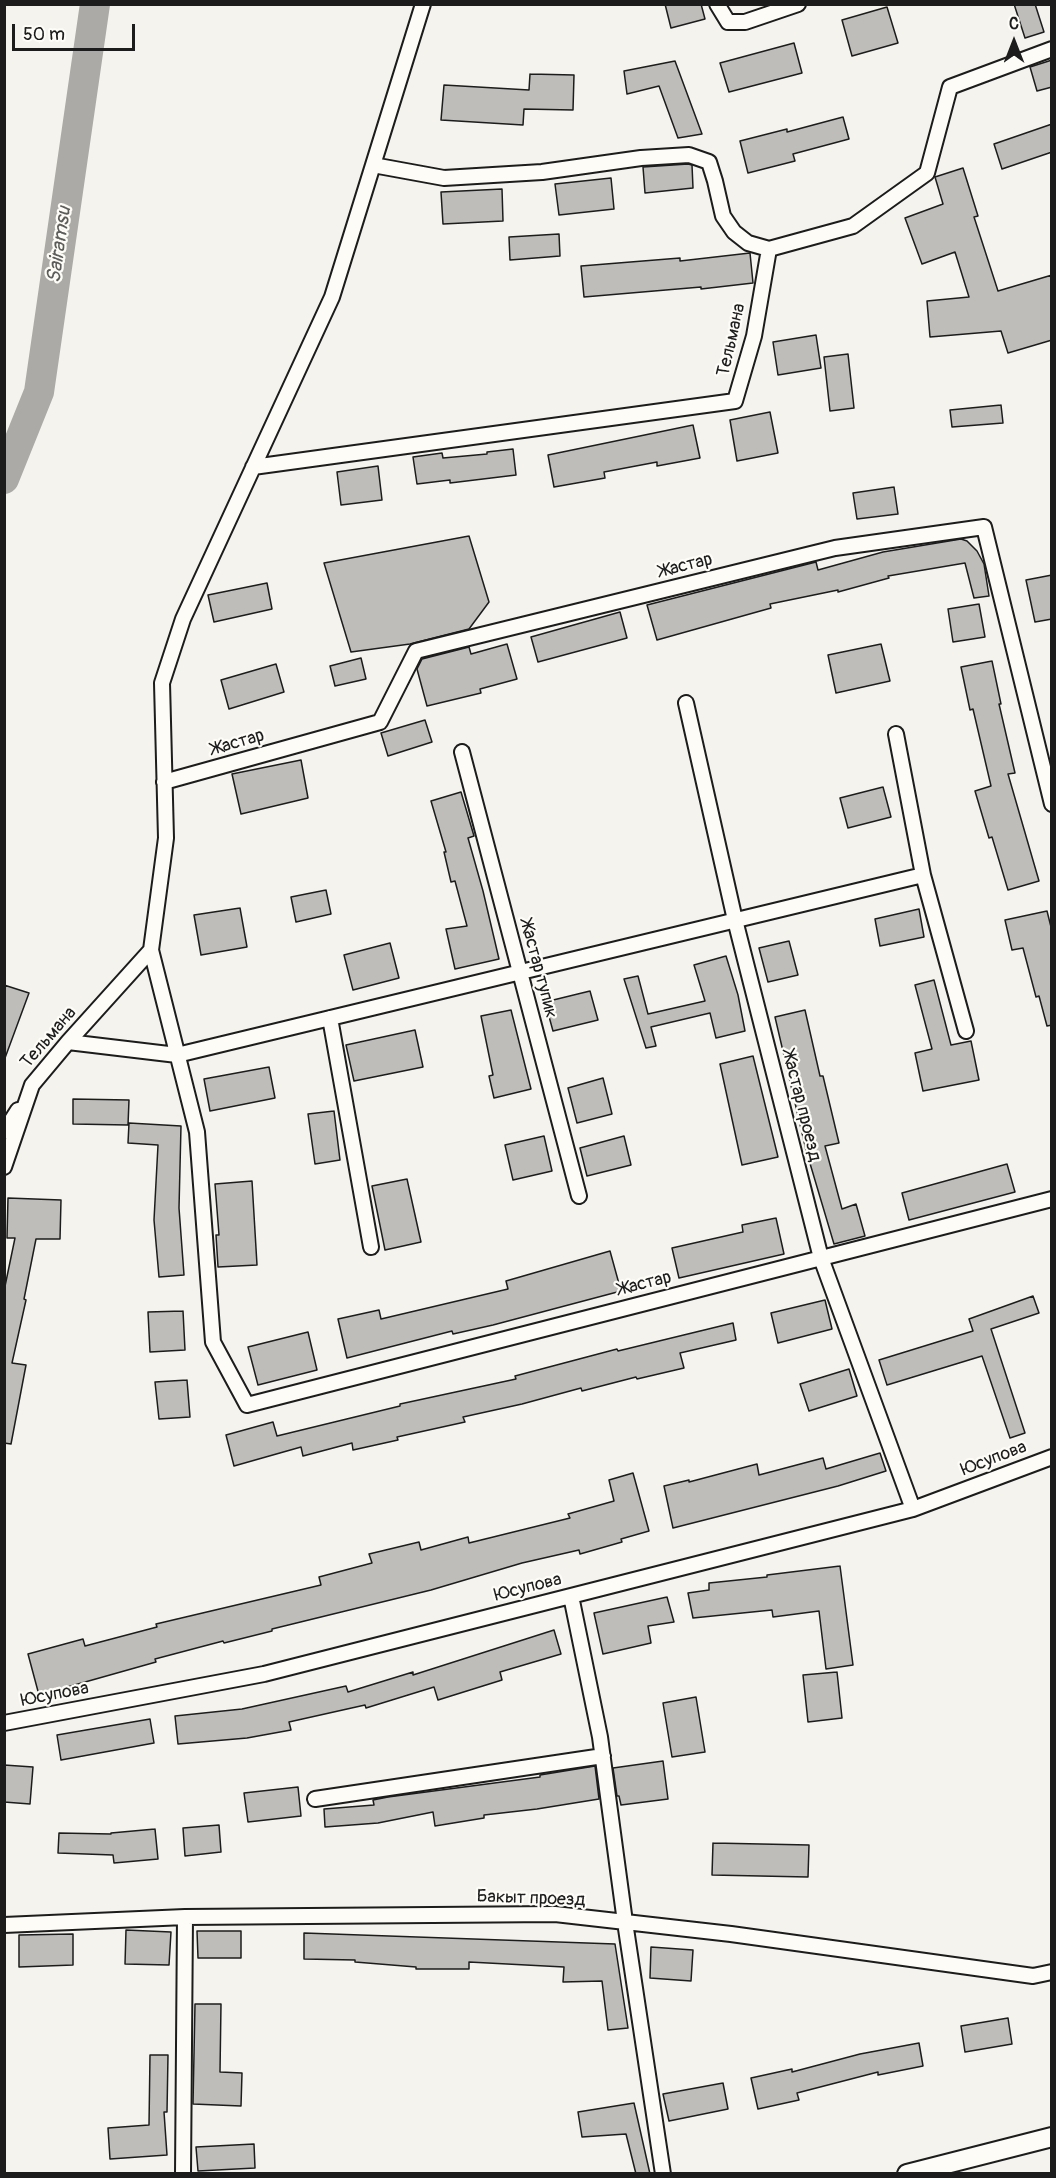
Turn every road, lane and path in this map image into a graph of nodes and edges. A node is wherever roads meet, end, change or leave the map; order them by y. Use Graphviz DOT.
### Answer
graph roads {
  1 [pos="423,4"];
  2 [pos="717,4"];
  3 [pos="798,4"];
  4 [pos="1052,49"];
  5 [pos="373,165"];
  6 [pos="769,249"];
  7 [pos="254,467"];
  8 [pos="686,703"];
  9 [pos="896,734"];
  10 [pos="462,752"];
  11 [pos="164,782"];
  12 [pos="1052,804"];
  13 [pos="923,875"];
  14 [pos="735,920"];
  15 [pos="151,950"];
  16 [pos="520,972"];
  17 [pos="330,1018"];
  18 [pos="966,1031"];
  19 [pos="68,1042"];
  20 [pos="177,1055"];
  21 [pos="32,1085"];
  22 [pos="4,1132"];
  23 [pos="4,1167"];
  24 [pos="579,1196"];
  25 [pos="1052,1199"];
  26 [pos="371,1247"];
  27 [pos="821,1258"];
  28 [pos="1052,1457"];
  29 [pos="913,1509"];
  30 [pos="571,1596"];
  31 [pos="4,1723"];
  32 [pos="603,1756"];
  33 [pos="315,1799"];
  34 [pos="185,1917"];
  35 [pos="625,1922"];
  36 [pos="4,1925"];
  37 [pos="1052,1972"];
  38 [pos="1052,2138"];
  39 [pos="183,2174"];
  40 [pos="663,2174"];
  41 [pos="907,2174"];
  1 -- 5 [label="street"];
  2 -- 3 [label="street"];
  4 -- 6 [label="street"];
  5 -- 6 [label="street"];
  5 -- 7 [label="street"];
  6 -- 7 [label="street, Тельмана"];
  7 -- 11 [label="street"];
  8 -- 14 [label="street, Жастар проезд"];
  9 -- 13 [label="street"];
  10 -- 16 [label="street, Жастар тупик"];
  11 -- 12 [label="street, Жастар"];
  11 -- 15 [label="street"];
  13 -- 14 [label="street"];
  13 -- 18 [label="street"];
  14 -- 16 [label="street"];
  14 -- 27 [label="street, Жастар проезд"];
  15 -- 19 [label="street, Тельмана"];
  15 -- 20 [label="street"];
  16 -- 17 [label="street"];
  16 -- 24 [label="street, Жастар тупик"];
  17 -- 20 [label="street"];
  17 -- 26 [label="street"];
  19 -- 20 [label="street"];
  19 -- 21 [label="street, Тельмана"];
  20 -- 27 [label="street, Жастар"];
  21 -- 22 [label="street"];
  21 -- 23 [label="street, Тельмана"];
  25 -- 27 [label="street, Жастар"];
  27 -- 29 [label="street, Жастар проезд"];
  28 -- 29 [label="street, Юсупова"];
  29 -- 30 [label="street, Юсупова"];
  30 -- 31 [label="street, Юсупова"];
  30 -- 32 [label="street"];
  32 -- 33 [label="street"];
  32 -- 35 [label="street"];
  34 -- 35 [label="street, Бакыт проезд"];
  34 -- 36 [label="street, Бакыт проезд"];
  34 -- 39 [label="street"];
  35 -- 37 [label="street, Бакыт проезд"];
  35 -- 40 [label="street"];
  38 -- 41 [label="main road"];
}
